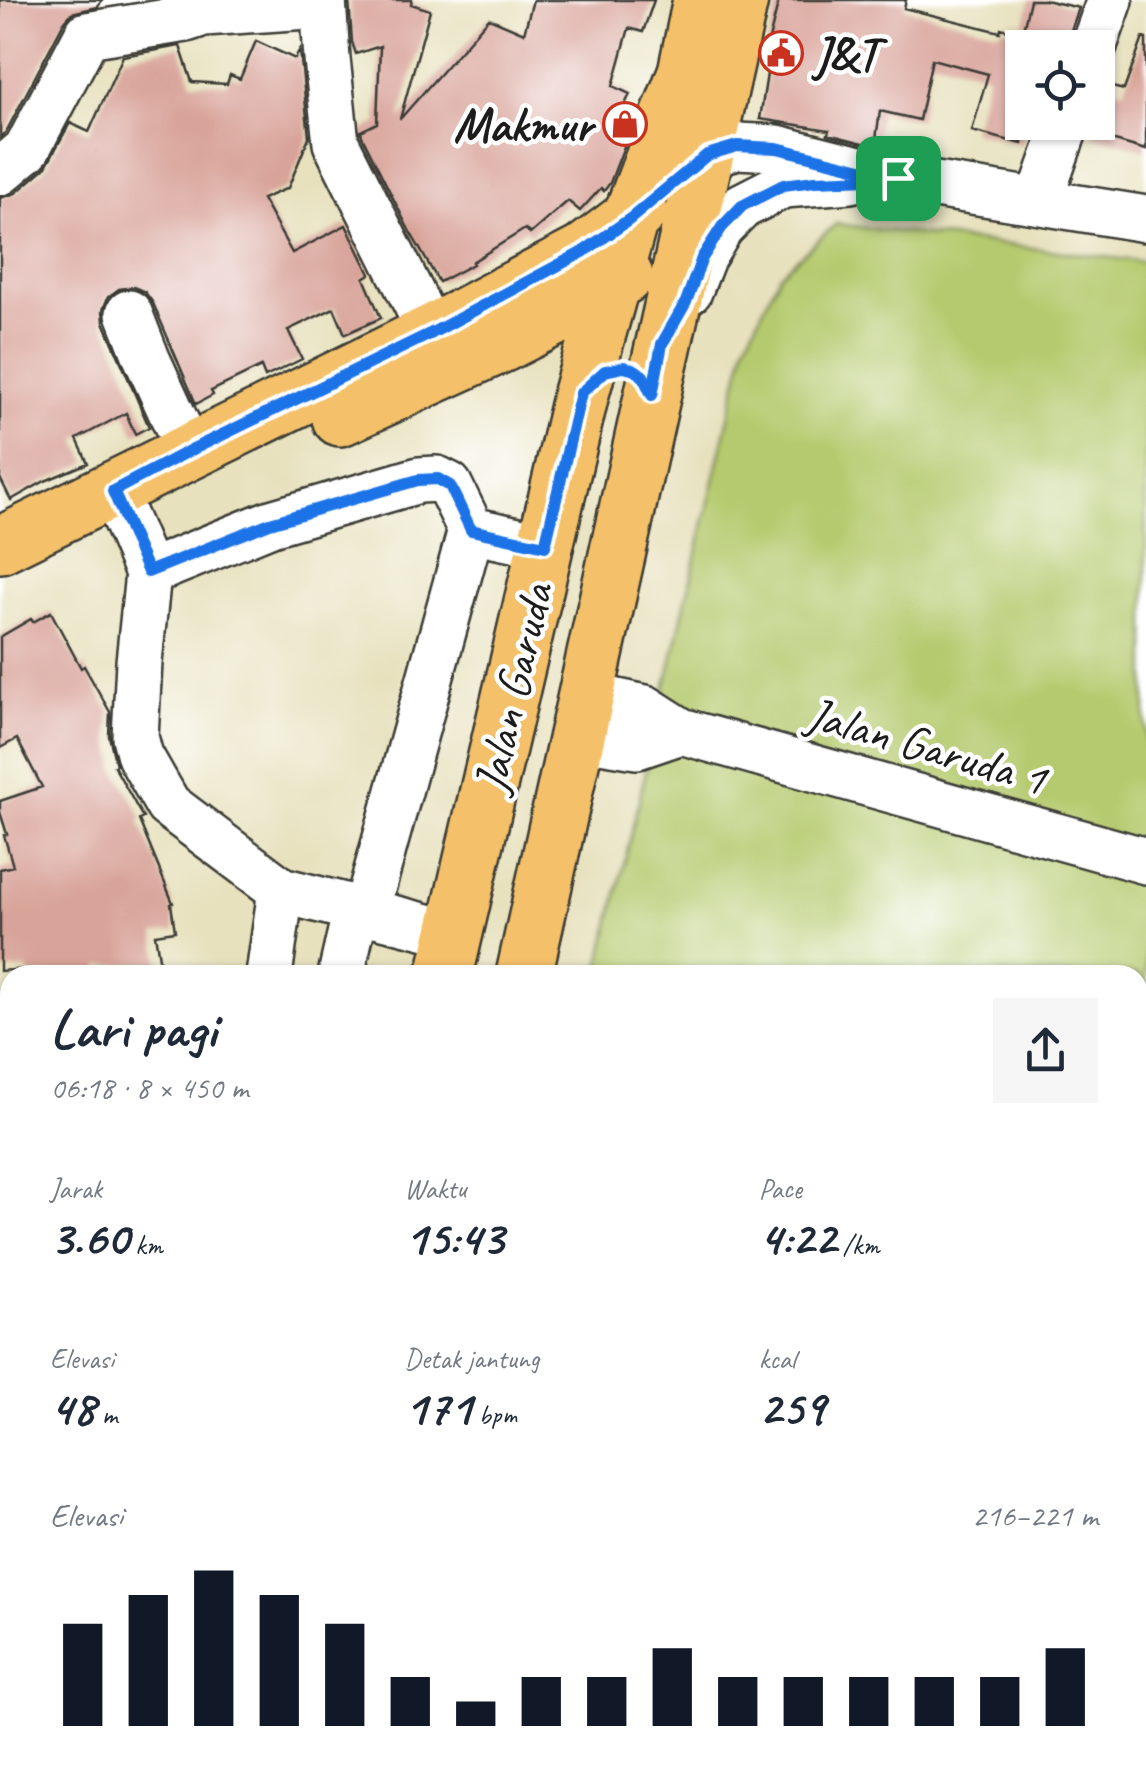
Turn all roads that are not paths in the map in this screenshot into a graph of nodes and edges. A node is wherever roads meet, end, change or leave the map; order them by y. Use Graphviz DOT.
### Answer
graph roads {
  1 [pos="701,0"];
  2 [pos="740,0"];
  3 [pos="1110,0"];
  4 [pos="323,2"];
  5 [pos="202,6"];
  6 [pos="1099,30"];
  7 [pos="1061,140"];
  8 [pos="9,149"];
  9 [pos="707,155"];
  10 [pos="898,178"];
  11 [pos="1039,201"];
  12 [pos="1145,214"];
  13 [pos="630,219"];
  14 [pos="685,244"];
  15 [pos="610,284"];
  16 [pos="129,313"];
  17 [pos="432,333"];
  18 [pos="504,344"];
  19 [pos="657,370"];
  20 [pos="581,393"];
  21 [pos="189,451"];
  22 [pos="118,504"];
  23 [pos="471,530"];
  24 [pos="0,545"];
  25 [pos="545,546"];
  26 [pos="148,572"];
  27 [pos="0,574"];
  28 [pos="581,716"];
  29 [pos="1146,861"];
  30 [pos="280,890"];
  31 [pos="361,910"];
  32 [pos="450,955"];
  33 [pos="270,965"];
  34 [pos="344,965"];
  35 [pos="526,965"];
  1 -- 13 [label="main road, Jalan Garuda"];
  2 -- 9 [label="main road, Jalan Garuda"];
  3 -- 6 [label="street"];
  4 -- 5 [label="street"];
  4 -- 17 [label="street"];
  5 -- 8 [label="street"];
  7 -- 11 [label="street"];
  9 -- 10 [label="street"];
  9 -- 13 [label="main road"];
  9 -- 14 [label="main road, Jalan Garuda"];
  10 -- 11 [label="street"];
  10 -- 19 [label="street"];
  11 -- 12 [label="street"];
  13 -- 15 [label="main road, Jalan Garuda"];
  13 -- 17 [label="main road"];
  14 -- 15 [label="main road"];
  14 -- 19 [label="main road, Jalan Garuda"];
  15 -- 18 [label="main road"];
  15 -- 20 [label="main road, Jalan Garuda"];
  16 -- 21 [label="street"];
  17 -- 21 [label="main road"];
  18 -- 20 [label="main road"];
  18 -- 22 [label="main road"];
  19 -- 20 [label="main road"];
  19 -- 28 [label="main road, Jalan Garuda"];
  20 -- 25 [label="main road, Jalan Garuda"];
  21 -- 22 [label="main road"];
  22 -- 24 [label="main road"];
  22 -- 26 [label="street"];
  22 -- 27 [label="main road"];
  23 -- 25 [label="street"];
  23 -- 26 [label="street"];
  23 -- 31 [label="street"];
  25 -- 32 [label="main road, Jalan Garuda"];
  26 -- 30 [label="street"];
  28 -- 29 [label="street, Jalan Garuda 1"];
  28 -- 35 [label="main road, Jalan Garuda"];
  30 -- 31 [label="street"];
  30 -- 33 [label="street"];
  31 -- 32 [label="street"];
  31 -- 34 [label="street"];
}
